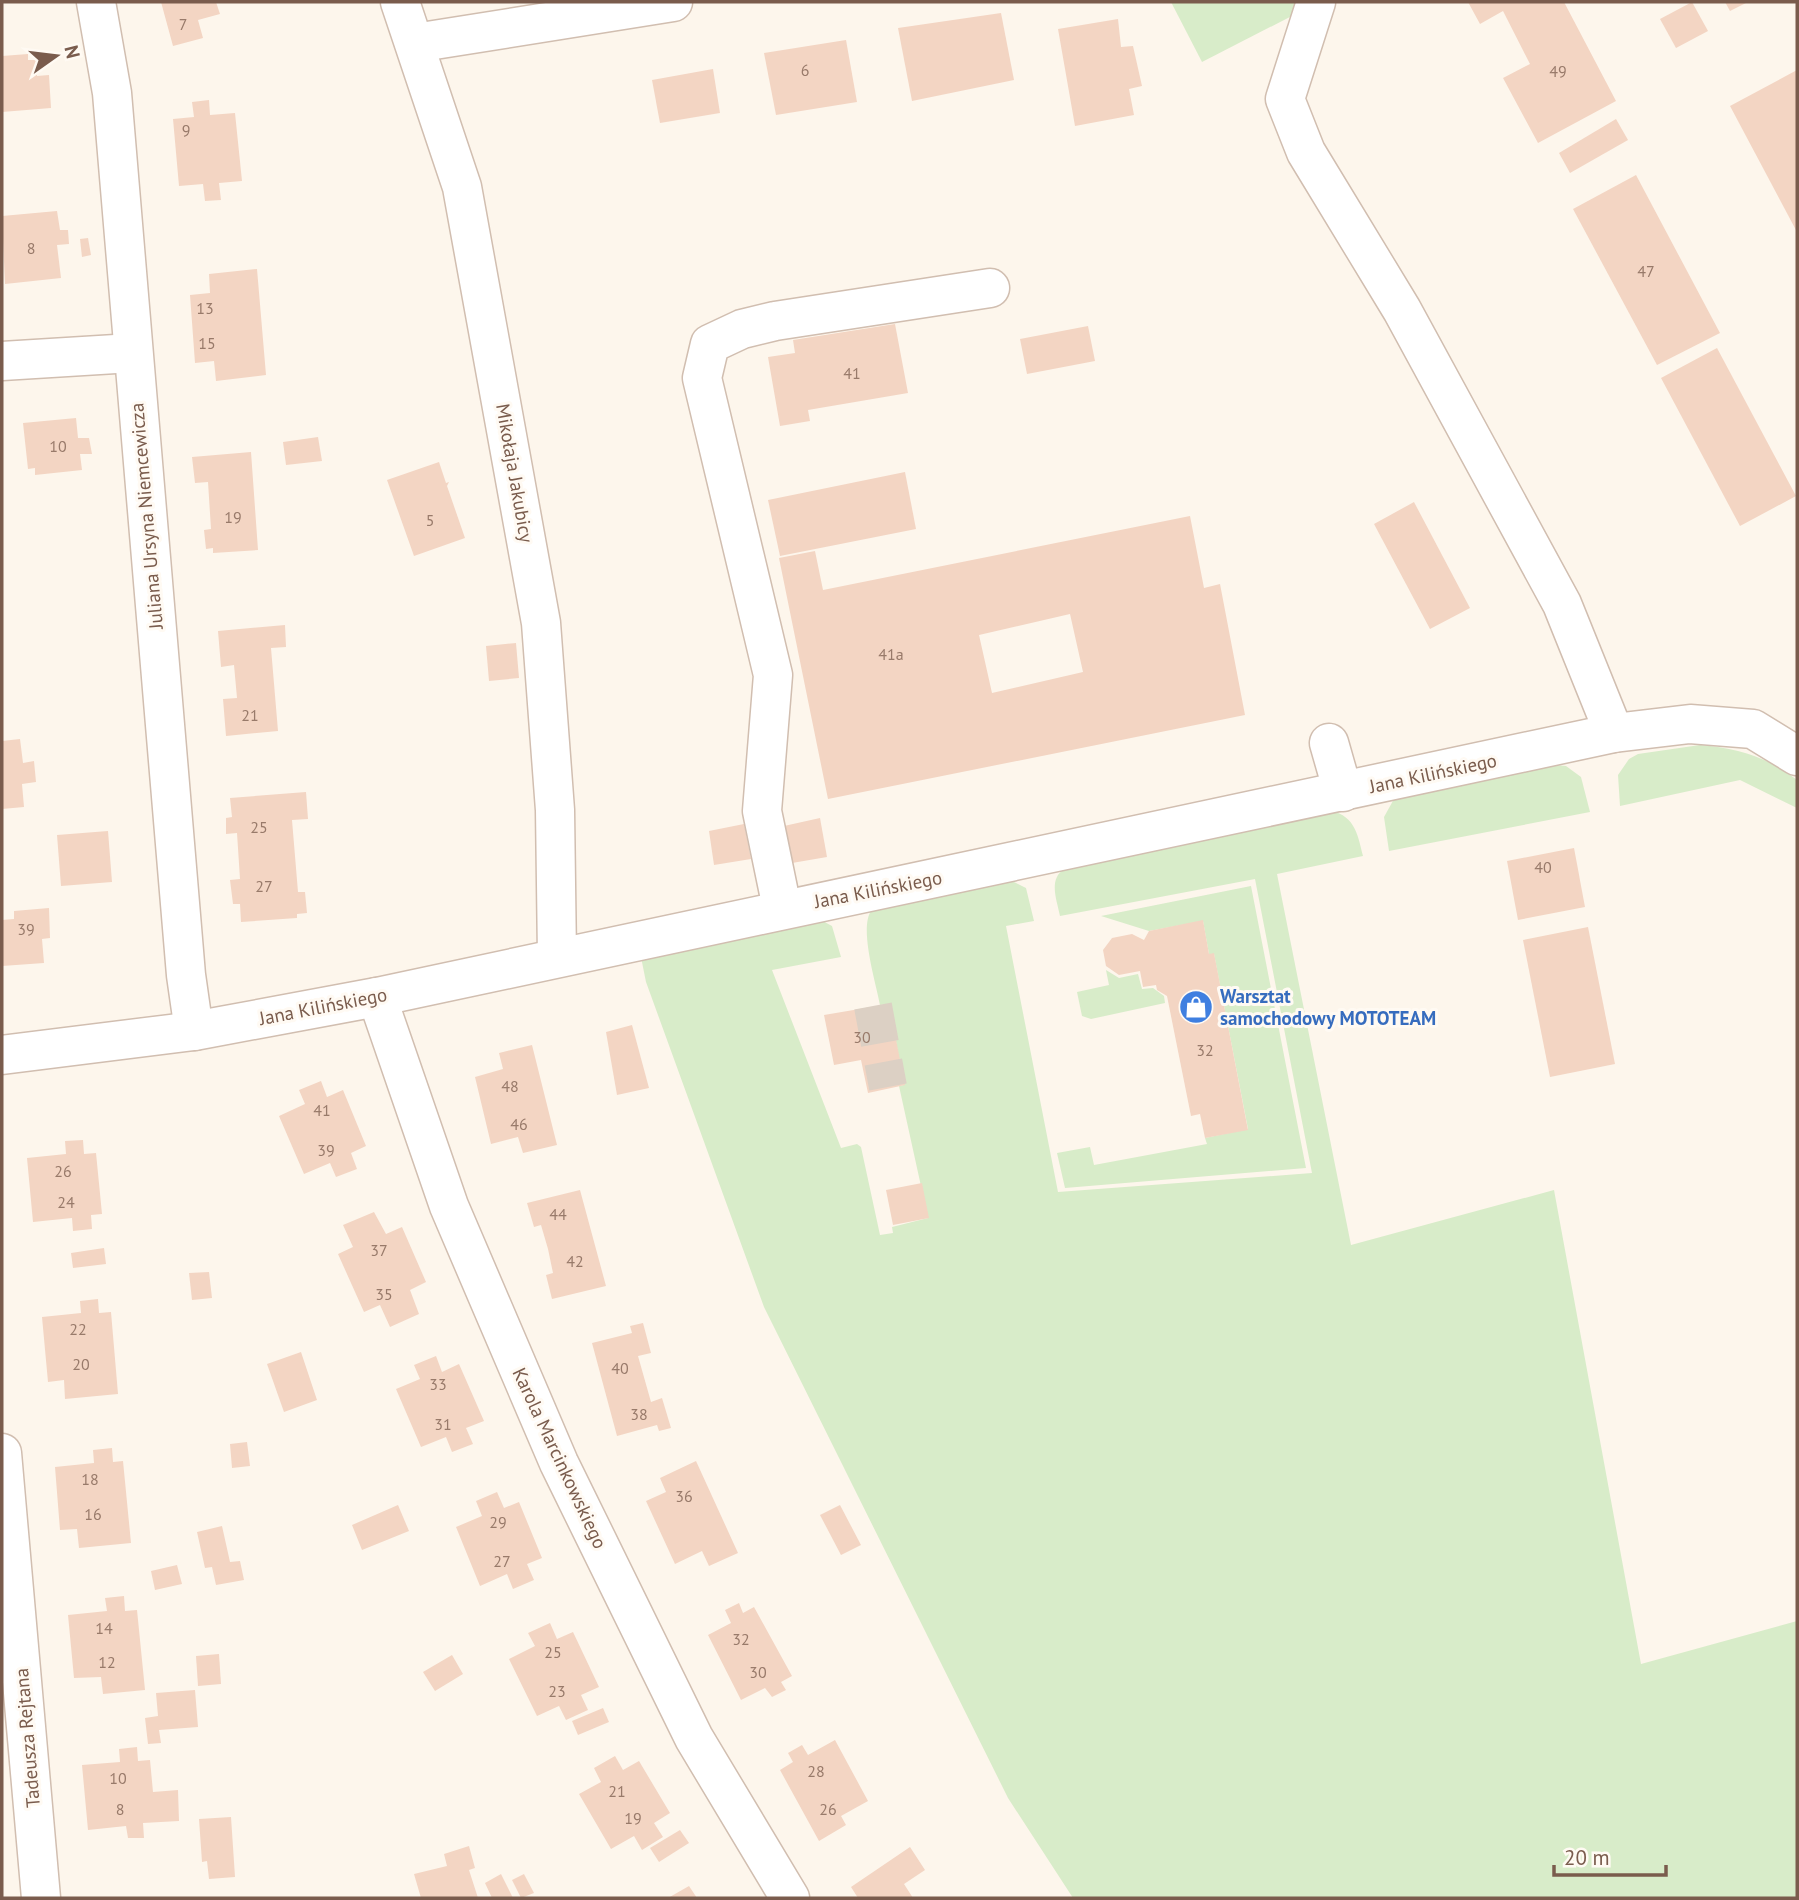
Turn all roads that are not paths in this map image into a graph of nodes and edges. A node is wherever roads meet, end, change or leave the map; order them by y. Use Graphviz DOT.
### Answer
graph roads {
  1 [pos="96,2"];
  2 [pos="400,2"];
  3 [pos="673,2"];
  4 [pos="1316,2"];
  5 [pos="415,43"];
  6 [pos="990,288"];
  7 [pos="132,353"];
  8 [pos="2,361"];
  9 [pos="1614,733"];
  10 [pos="1329,743"];
  11 [pos="1796,755"];
  12 [pos="1343,792"];
  13 [pos="782,908"];
  14 [pos="557,957"];
  15 [pos="377,997"];
  16 [pos="194,1031"];
  17 [pos="2,1055"];
  18 [pos="2,1453"];
  19 [pos="41,1898"];
  20 [pos="790,1898"];
  1 -- 7 [label="street, Juliana Ursyna Niemcewicza"];
  2 -- 5 [label="street, Mikołaja Jakubicy"];
  3 -- 5 [label="street"];
  4 -- 9 [label="street"];
  5 -- 14 [label="street, Mikołaja Jakubicy"];
  6 -- 13 [label="street"];
  7 -- 8 [label="street"];
  7 -- 16 [label="street, Juliana Ursyna Niemcewicza"];
  9 -- 11 [label="street, Jana Kilińskiego"];
  9 -- 12 [label="street, Jana Kilińskiego"];
  10 -- 12 [label="street"];
  12 -- 13 [label="street, Jana Kilińskiego"];
  13 -- 14 [label="street, Jana Kilińskiego"];
  14 -- 15 [label="street, Jana Kilińskiego"];
  15 -- 16 [label="street, Jana Kilińskiego"];
  15 -- 20 [label="street, Karola Marcinkowskiego"];
  16 -- 17 [label="street, Jana Kilińskiego"];
  18 -- 19 [label="street, Tadeusza Rejtana"];
}
